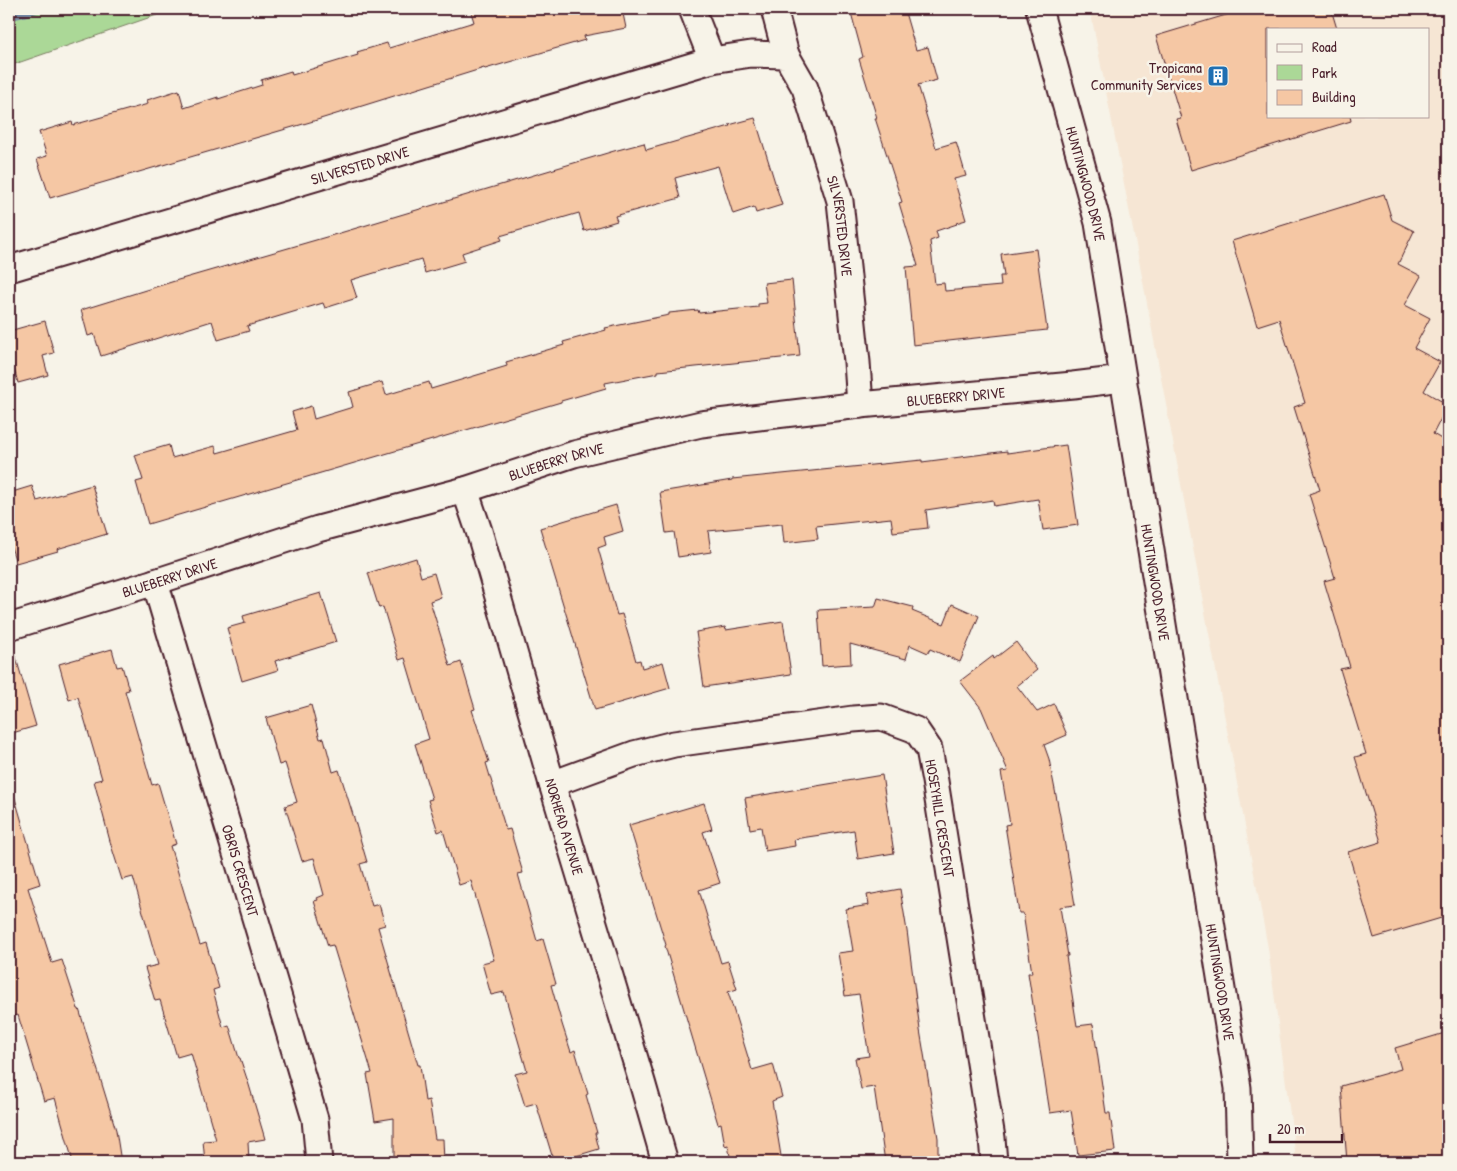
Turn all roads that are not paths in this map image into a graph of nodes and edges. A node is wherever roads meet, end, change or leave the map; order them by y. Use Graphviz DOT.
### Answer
graph roads {
  1 [pos="692,9"];
  2 [pos="774,9"];
  3 [pos="1039,9"];
  4 [pos="786,55"];
  5 [pos="712,60"];
  6 [pos="9,269"];
  7 [pos="1123,379"];
  8 [pos="860,405"];
  9 [pos="465,490"];
  10 [pos="155,582"];
  11 [pos="9,626"];
  12 [pos="552,784"];
  13 [pos="319,1162"];
  14 [pos="665,1162"];
  15 [pos="994,1162"];
  16 [pos="1240,1162"];
  1 -- 5 [label="street"];
  2 -- 4 [label="street, SILVERSTED DRIVE"];
  3 -- 7 [label="street, HUNTINGWOOD DRIVE"];
  4 -- 5 [label="street, SILVERSTED DRIVE"];
  4 -- 8 [label="street, SILVERSTED DRIVE"];
  5 -- 6 [label="street, SILVERSTED DRIVE"];
  7 -- 8 [label="street, BLUEBERRY DRIVE"];
  7 -- 16 [label="street, HUNTINGWOOD DRIVE"];
  8 -- 9 [label="street, BLUEBERRY DRIVE"];
  9 -- 10 [label="street, BLUEBERRY DRIVE"];
  9 -- 12 [label="street, NORHEAD AVENUE"];
  10 -- 11 [label="street, BLUEBERRY DRIVE"];
  10 -- 13 [label="street, OBRIS CRESCENT"];
  12 -- 14 [label="street, NORHEAD AVENUE"];
  12 -- 15 [label="street, HOSEYHILL CRESCENT"];
}
